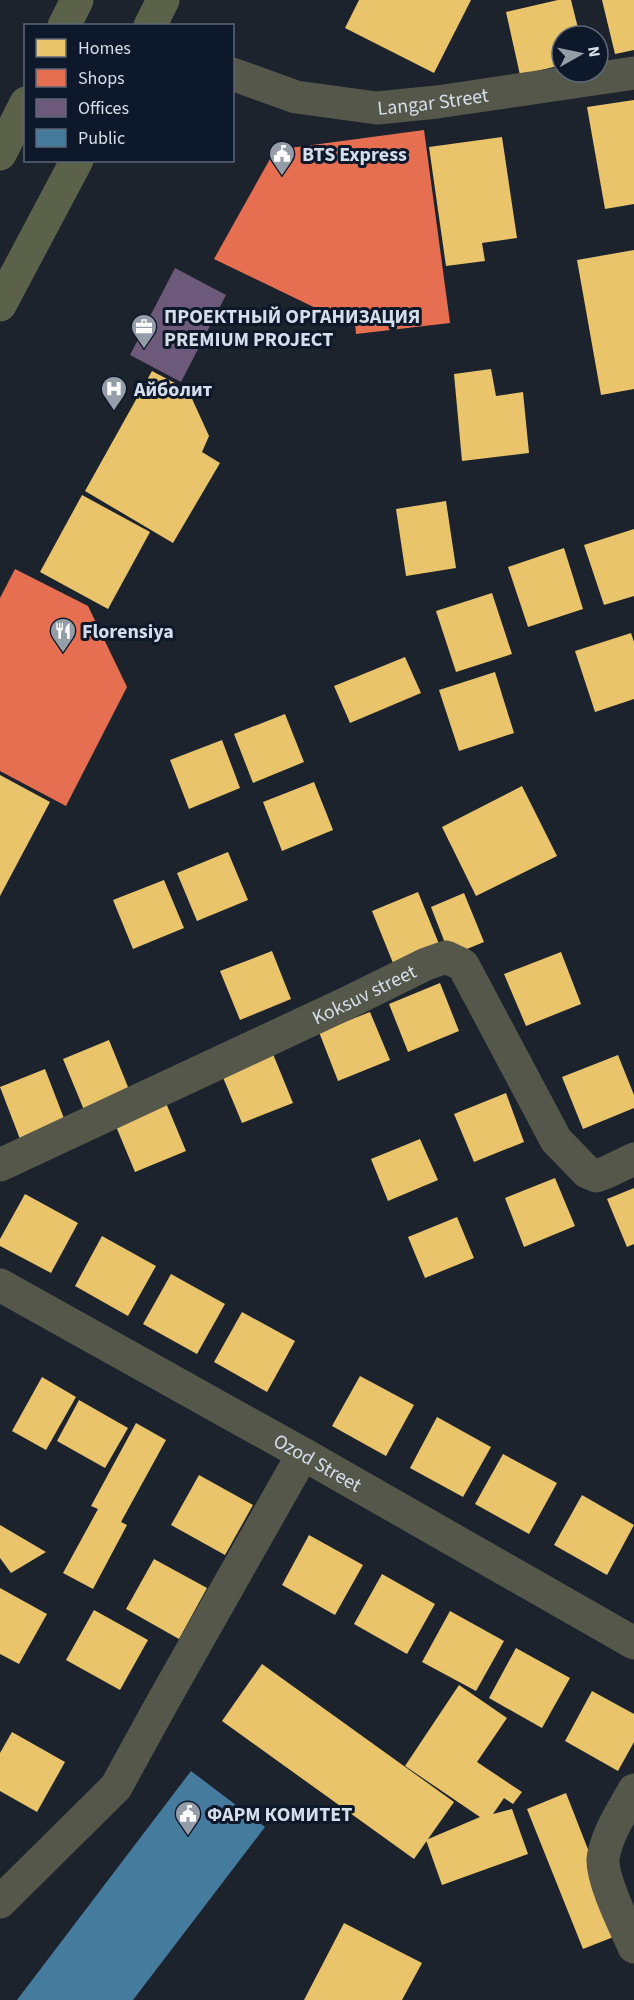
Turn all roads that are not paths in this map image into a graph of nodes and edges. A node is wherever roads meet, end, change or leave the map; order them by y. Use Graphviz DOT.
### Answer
graph roads {
  1 [pos="77,0"];
  2 [pos="163,0"];
  3 [pos="65,24"];
  4 [pos="151,24"];
  5 [pos="634,73"];
  6 [pos="234,75"];
  7 [pos="24,107"];
  8 [pos="0,154"];
  9 [pos="76,162"];
  10 [pos="0,305"];
  11 [pos="634,1159"];
  12 [pos="0,1165"];
  13 [pos="0,1285"];
  14 [pos="303,1454"];
  15 [pos="634,1643"];
  16 [pos="634,1790"];
  17 [pos="0,1902"];
  18 [pos="634,1947"];
  1 -- 3 [label="main road"];
  2 -- 4 [label="main road"];
  5 -- 6 [label="street, Langar Street"];
  7 -- 8 [label="main road"];
  9 -- 10 [label="main road"];
  11 -- 12 [label="street, Koksuv street"];
  13 -- 14 [label="street, Ozod Street"];
  14 -- 15 [label="street, Ozod Street"];
  14 -- 17 [label="street"];
  16 -- 18 [label="street"];
}
